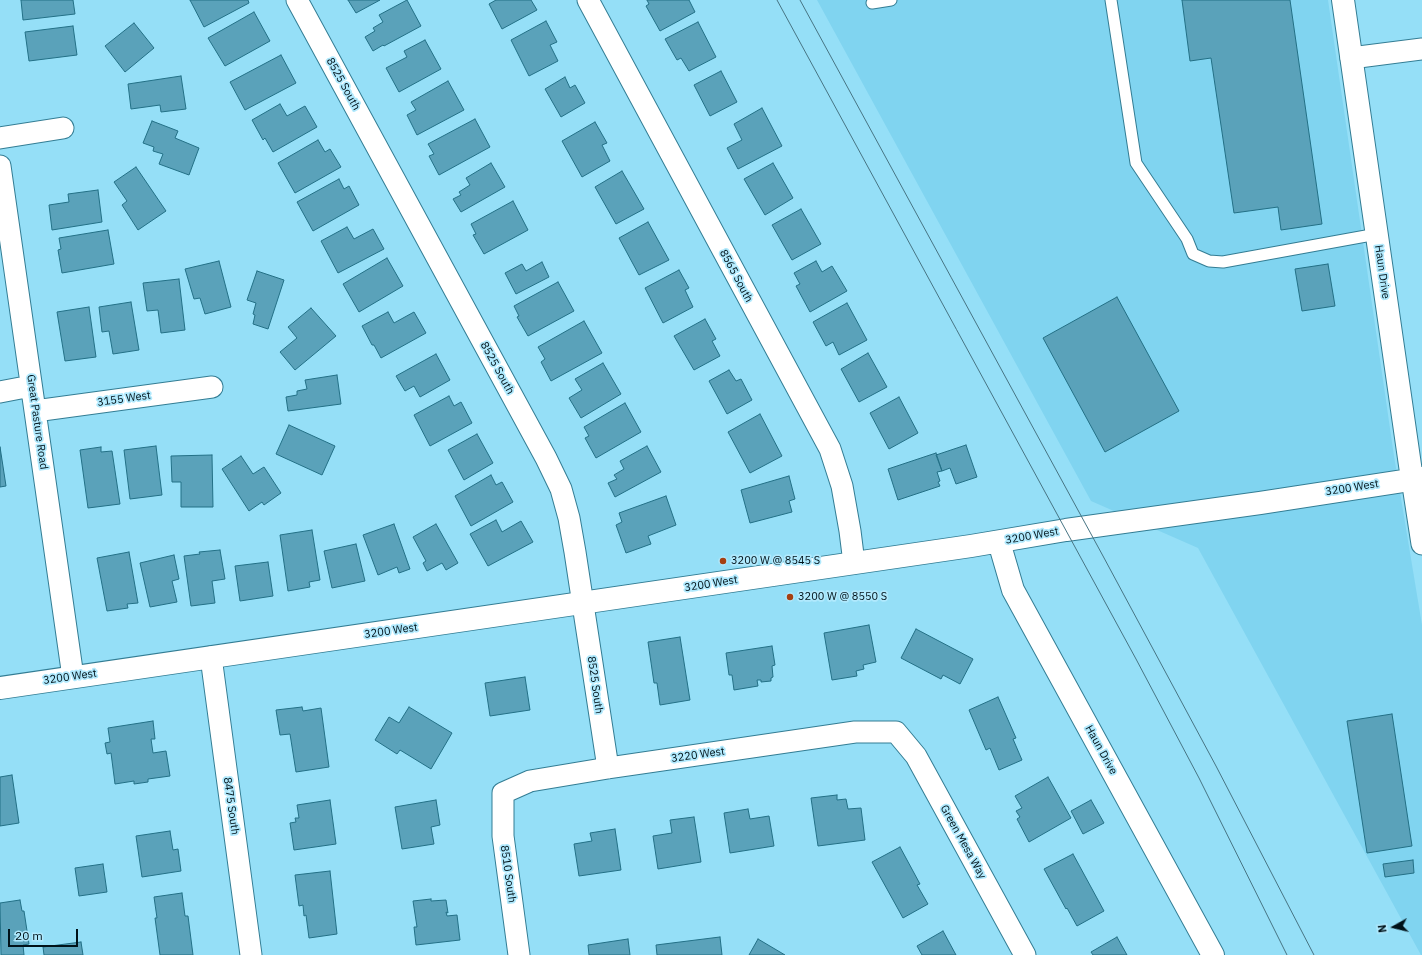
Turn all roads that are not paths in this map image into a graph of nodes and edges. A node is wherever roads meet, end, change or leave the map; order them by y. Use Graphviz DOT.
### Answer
graph roads {
  1 [pos="297,0"];
  2 [pos="588,0"];
  3 [pos="891,0"];
  4 [pos="1111,0"];
  5 [pos="1343,0"];
  6 [pos="872,3"];
  7 [pos="1422,48"];
  8 [pos="1351,58"];
  9 [pos="63,128"];
  10 [pos="0,138"];
  11 [pos="0,166"];
  12 [pos="1377,234"];
  13 [pos="31,386"];
  14 [pos="212,387"];
  15 [pos="0,392"];
  16 [pos="35,412"];
  17 [pos="1417,478"];
  18 [pos="999,542"];
  19 [pos="1422,544"];
  20 [pos="854,563"];
  21 [pos="583,603"];
  22 [pos="211,657"];
  23 [pos="73,677"];
  24 [pos="0,688"];
  25 [pos="896,732"];
  26 [pos="608,768"];
  27 [pos="503,792"];
  28 [pos="251,955"];
  29 [pos="520,955"];
  30 [pos="1025,955"];
  31 [pos="1213,955"];
  1 -- 21 [label="street, 8525 South"];
  2 -- 20 [label="street, 8565 South"];
  3 -- 6 [label="lane"];
  4 -- 12 [label="lane"];
  5 -- 8 [label="street, Haun Drive"];
  7 -- 8 [label="street"];
  8 -- 12 [label="street, Haun Drive"];
  9 -- 10 [label="street"];
  11 -- 13 [label="street, Great Pasture Road"];
  12 -- 17 [label="street, Haun Drive"];
  13 -- 15 [label="street"];
  13 -- 16 [label="street, Great Pasture Road"];
  14 -- 16 [label="street, 3155 West"];
  16 -- 23 [label="street, Great Pasture Road"];
  17 -- 18 [label="street, 3200 West"];
  17 -- 19 [label="street, Haun Drive"];
  18 -- 20 [label="street, 3200 West"];
  18 -- 31 [label="street, Haun Drive"];
  20 -- 21 [label="street, 3200 West"];
  21 -- 22 [label="street, 3200 West"];
  21 -- 26 [label="street, 8525 South"];
  22 -- 23 [label="street, 3200 West"];
  22 -- 28 [label="street, 8475 South"];
  23 -- 24 [label="street, 3200 West"];
  25 -- 26 [label="street, 3220 West"];
  25 -- 30 [label="street, Green Mesa Way"];
  26 -- 27 [label="street, 3220 West"];
  27 -- 29 [label="street, 8510 South"];
}
